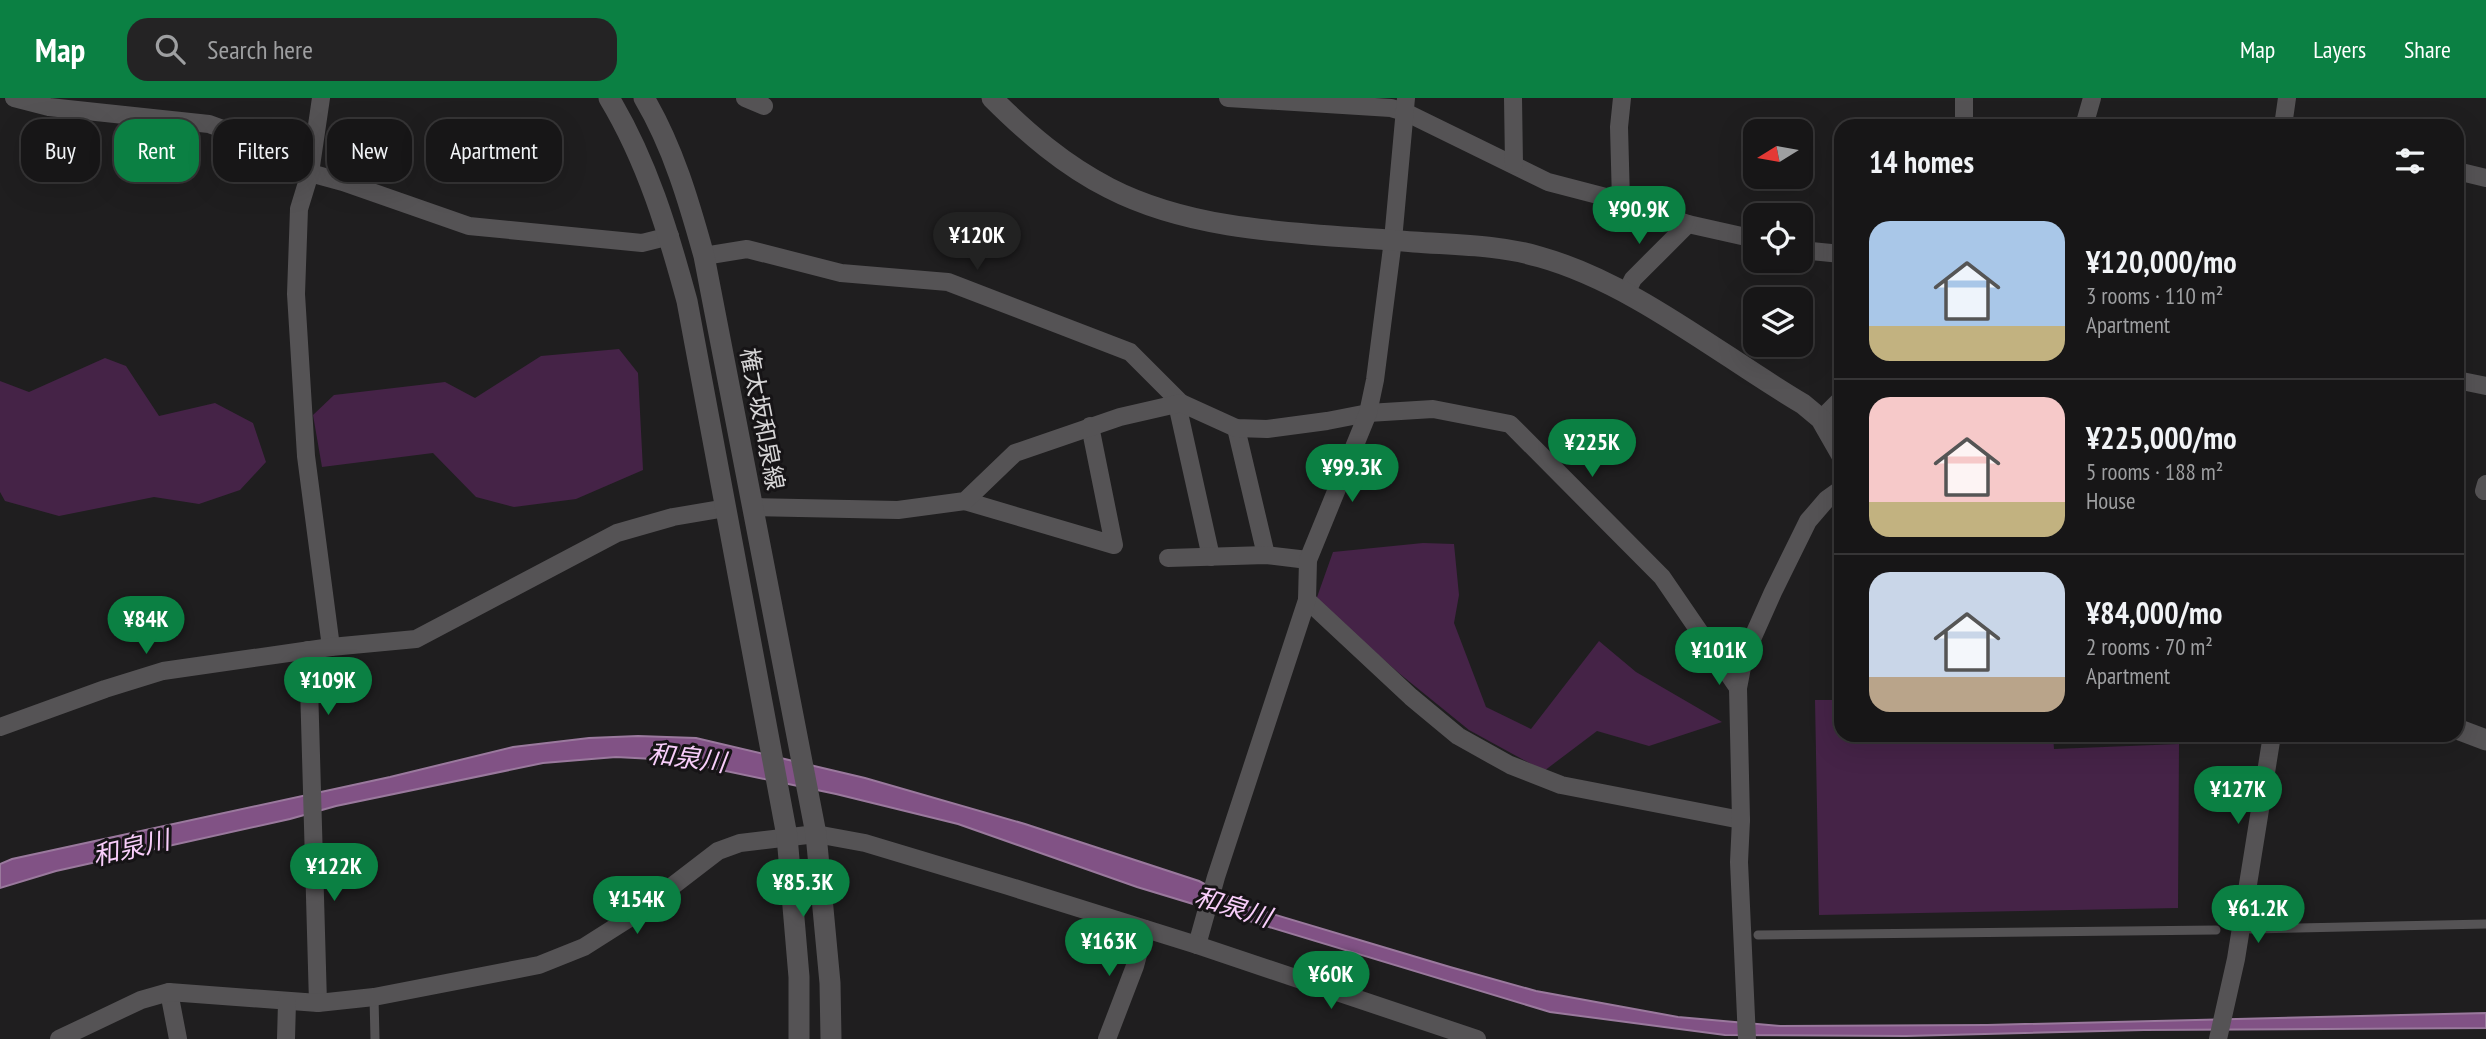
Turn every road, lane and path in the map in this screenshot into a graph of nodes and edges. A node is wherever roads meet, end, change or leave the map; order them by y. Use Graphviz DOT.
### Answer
graph roads {
  1 [pos="14,98"];
  2 [pos="321,98"];
  3 [pos="609,98"];
  4 [pos="644,98"];
  5 [pos="745,98"];
  6 [pos="992,98"];
  7 [pos="1228,98"];
  8 [pos="1513,98"];
  9 [pos="1622,98"];
  10 [pos="1964,98"];
  11 [pos="2092,98"];
  12 [pos="2287,98"];
  13 [pos="1266,99"];
  14 [pos="1406,105"];
  15 [pos="764,106"];
  16 [pos="1964,119"];
  17 [pos="2086,119"];
  18 [pos="2284,119"];
  19 [pos="213,125"];
  20 [pos="313,153"];
  21 [pos="1514,164"];
  22 [pos="2464,172"];
  23 [pos="313,174"];
  24 [pos="2486,178"];
  25 [pos="307,182"];
  26 [pos="1621,201"];
  27 [pos="1688,224"];
  28 [pos="670,236"];
  29 [pos="1743,236"];
  30 [pos="1393,240"];
  31 [pos="1813,251"];
  32 [pos="1834,253"];
  33 [pos="704,256"];
  34 [pos="1626,293"];
  35 [pos="2464,381"];
  36 [pos="2486,386"];
  37 [pos="1179,403"];
  38 [pos="1834,406"];
  39 [pos="1368,413"];
  40 [pos="1821,419"];
  41 [pos="1090,426"];
  42 [pos="1236,428"];
  43 [pos="1834,442"];
  44 [pos="2486,484"];
  45 [pos="2486,491"];
  46 [pos="1834,494"];
  47 [pos="965,501"];
  48 [pos="752,507"];
  49 [pos="726,508"];
  50 [pos="1266,555"];
  51 [pos="1211,557"];
  52 [pos="1168,558"];
  53 [pos="1308,560"];
  54 [pos="1307,600"];
  55 [pos="331,646"];
  56 [pos="308,650"];
  57 [pos="1738,688"];
  58 [pos="0,727"];
  59 [pos="2464,732"];
  60 [pos="2486,740"];
  61 [pos="2271,742"];
  62 [pos="1741,820"];
  63 [pos="816,834"];
  64 [pos="787,836"];
  65 [pos="2486,923"];
  66 [pos="2246,926"];
  67 [pos="1146,929"];
  68 [pos="2216,930"];
  69 [pos="1749,933"];
  70 [pos="1197,946"];
  71 [pos="318,990"];
  72 [pos="169,992"];
  73 [pos="374,997"];
  74 [pos="287,1002"];
  75 [pos="64,1038"];
  76 [pos="178,1039"];
  77 [pos="286,1039"];
  78 [pos="375,1039"];
  79 [pos="799,1039"];
  80 [pos="831,1039"];
  81 [pos="1107,1039"];
  82 [pos="1477,1039"];
  83 [pos="1748,1039"];
  84 [pos="2218,1039"];
  1 -- 19 [label="street"];
  2 -- 20 [label="street"];
  3 -- 28 [label="street"];
  4 -- 33 [label="street, 権太坂和泉線"];
  5 -- 15 [label="street"];
  6 -- 30 [label="street"];
  7 -- 13 [label="street"];
  8 -- 21 [label="street"];
  9 -- 26 [label="street"];
  10 -- 16 [label="street"];
  11 -- 17 [label="street"];
  12 -- 18 [label="street"];
  13 -- 14 [label="street"];
  14 -- 21 [label="street"];
  14 -- 30 [label="street"];
  21 -- 26 [label="street"];
  22 -- 24 [label="street"];
  23 -- 28 [label="street"];
  25 -- 55 [label="street"];
  26 -- 27 [label="street"];
  27 -- 29 [label="street"];
  27 -- 34 [label="street"];
  28 -- 49 [label="street"];
  30 -- 34 [label="street"];
  30 -- 39 [label="street"];
  31 -- 32 [label="street"];
  33 -- 37 [label="street"];
  33 -- 48 [label="street, 権太坂和泉線"];
  34 -- 40 [label="street"];
  35 -- 36 [label="street"];
  37 -- 41 [label="street"];
  37 -- 42 [label="street"];
  37 -- 51 [label="street"];
  38 -- 40 [label="street"];
  39 -- 42 [label="street"];
  39 -- 53 [label="street"];
  39 -- 57 [label="street"];
  40 -- 43 [label="street"];
  41 -- 47 [label="street"];
  41 -- 47 [label="street"];
  42 -- 50 [label="street"];
  44 -- 45 [label="street"];
  46 -- 57 [label="street"];
  47 -- 48 [label="street"];
  48 -- 63 [label="street, 権太坂和泉線"];
  49 -- 55 [label="street"];
  49 -- 64 [label="street"];
  50 -- 51 [label="street"];
  50 -- 53 [label="street"];
  51 -- 52 [label="street"];
  53 -- 54 [label="street"];
  54 -- 62 [label="street"];
  54 -- 70 [label="street"];
  55 -- 56 [label="street"];
  56 -- 58 [label="street"];
  56 -- 71 [label="street"];
  57 -- 62 [label="street"];
  59 -- 60 [label="street"];
  61 -- 66 [label="street"];
  62 -- 69 [label="street"];
  63 -- 64 [label="street"];
  63 -- 67 [label="street"];
  63 -- 80 [label="street"];
  64 -- 73 [label="street"];
  64 -- 79 [label="street"];
  65 -- 66 [label="lane"];
  66 -- 84 [label="street"];
  67 -- 70 [label="street"];
  67 -- 81 [label="street"];
  68 -- 69 [label="lane"];
  69 -- 83 [label="street"];
  70 -- 82 [label="street"];
  71 -- 73 [label="street"];
  71 -- 74 [label="street"];
  72 -- 74 [label="street"];
  72 -- 75 [label="street"];
  72 -- 76 [label="street"];
  73 -- 78 [label="lane"];
  74 -- 77 [label="street"];
}
